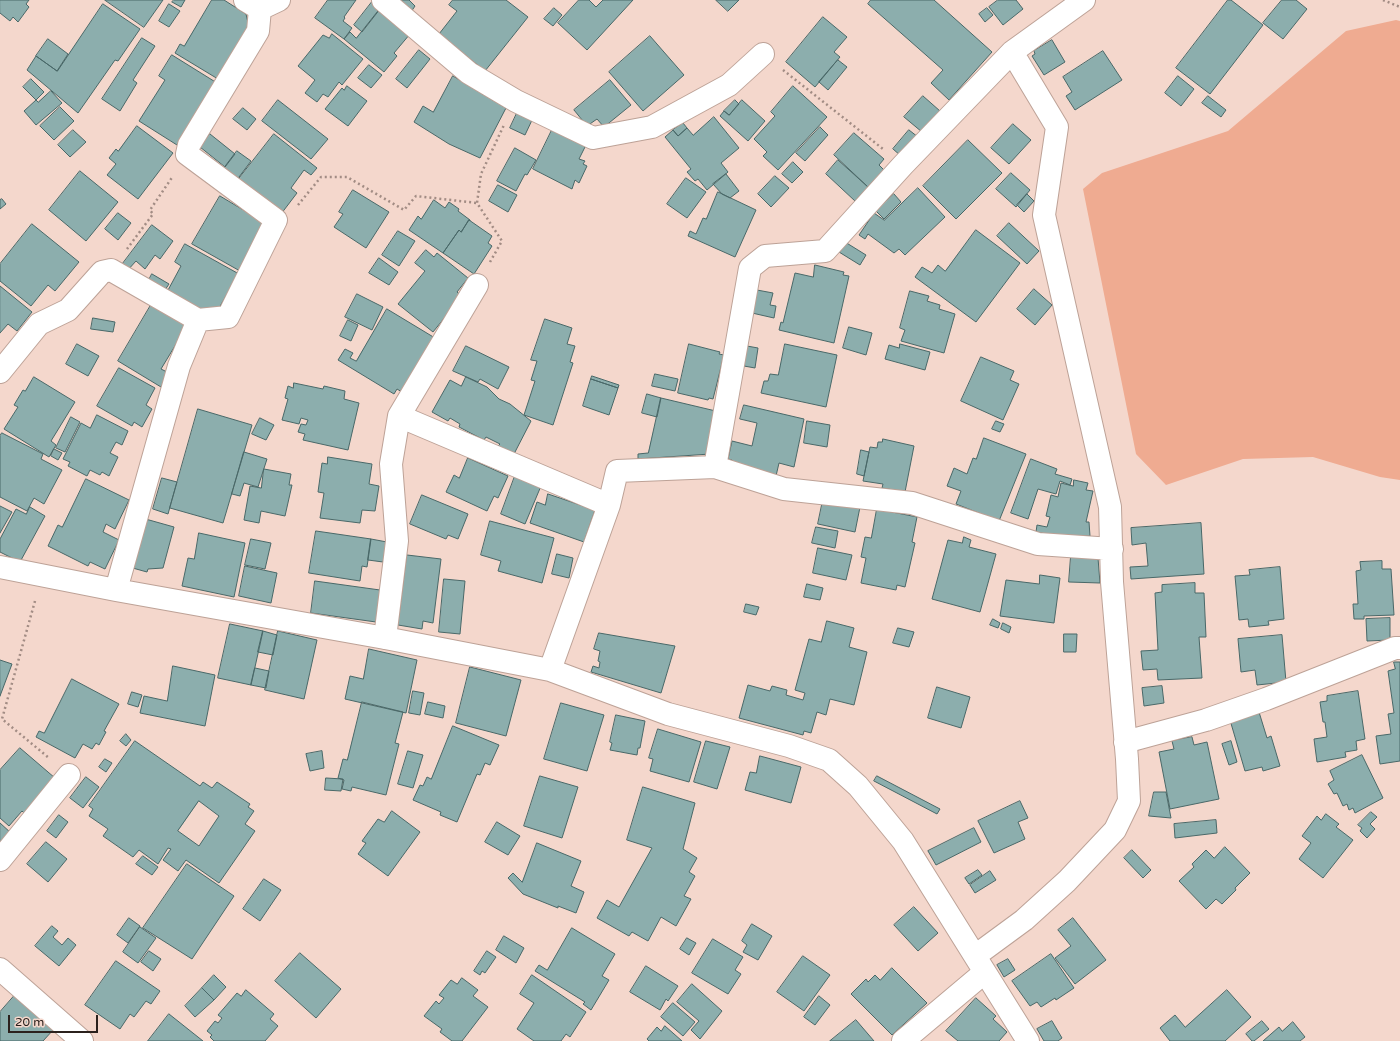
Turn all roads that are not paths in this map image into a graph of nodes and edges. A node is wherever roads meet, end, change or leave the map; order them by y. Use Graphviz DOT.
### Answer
graph roads {
  1 [pos="279,0"];
  2 [pos="383,0"];
  3 [pos="1084,0"];
  4 [pos="253,4"];
  5 [pos="1012,52"];
  6 [pos="763,54"];
  7 [pos="477,285"];
  8 [pos="198,320"];
  9 [pos="0,372"];
  10 [pos="399,416"];
  11 [pos="715,467"];
  12 [pos="609,505"];
  13 [pos="1112,549"];
  14 [pos="0,567"];
  15 [pos="116,590"];
  16 [pos="385,638"];
  17 [pos="1400,648"];
  18 [pos="550,670"];
  19 [pos="1125,742"];
  20 [pos="69,775"];
  21 [pos="0,860"];
  22 [pos="980,964"];
  23 [pos="0,969"];
  24 [pos="82,1041"];
  25 [pos="903,1041"];
  26 [pos="1028,1041"];
  1 -- 4 [label="street"];
  2 -- 6 [label="street"];
  3 -- 5 [label="street"];
  4 -- 8 [label="street"];
  5 -- 11 [label="street"];
  5 -- 13 [label="street"];
  7 -- 10 [label="street"];
  8 -- 9 [label="street"];
  8 -- 15 [label="street"];
  10 -- 12 [label="street"];
  10 -- 16 [label="street"];
  11 -- 12 [label="street"];
  11 -- 13 [label="street"];
  12 -- 18 [label="street"];
  13 -- 19 [label="street"];
  14 -- 15 [label="street"];
  15 -- 16 [label="street"];
  16 -- 18 [label="street"];
  17 -- 19 [label="street"];
  18 -- 22 [label="street"];
  19 -- 22 [label="street"];
  20 -- 21 [label="street"];
  22 -- 25 [label="street"];
  22 -- 26 [label="street"];
  23 -- 24 [label="street"];
}
